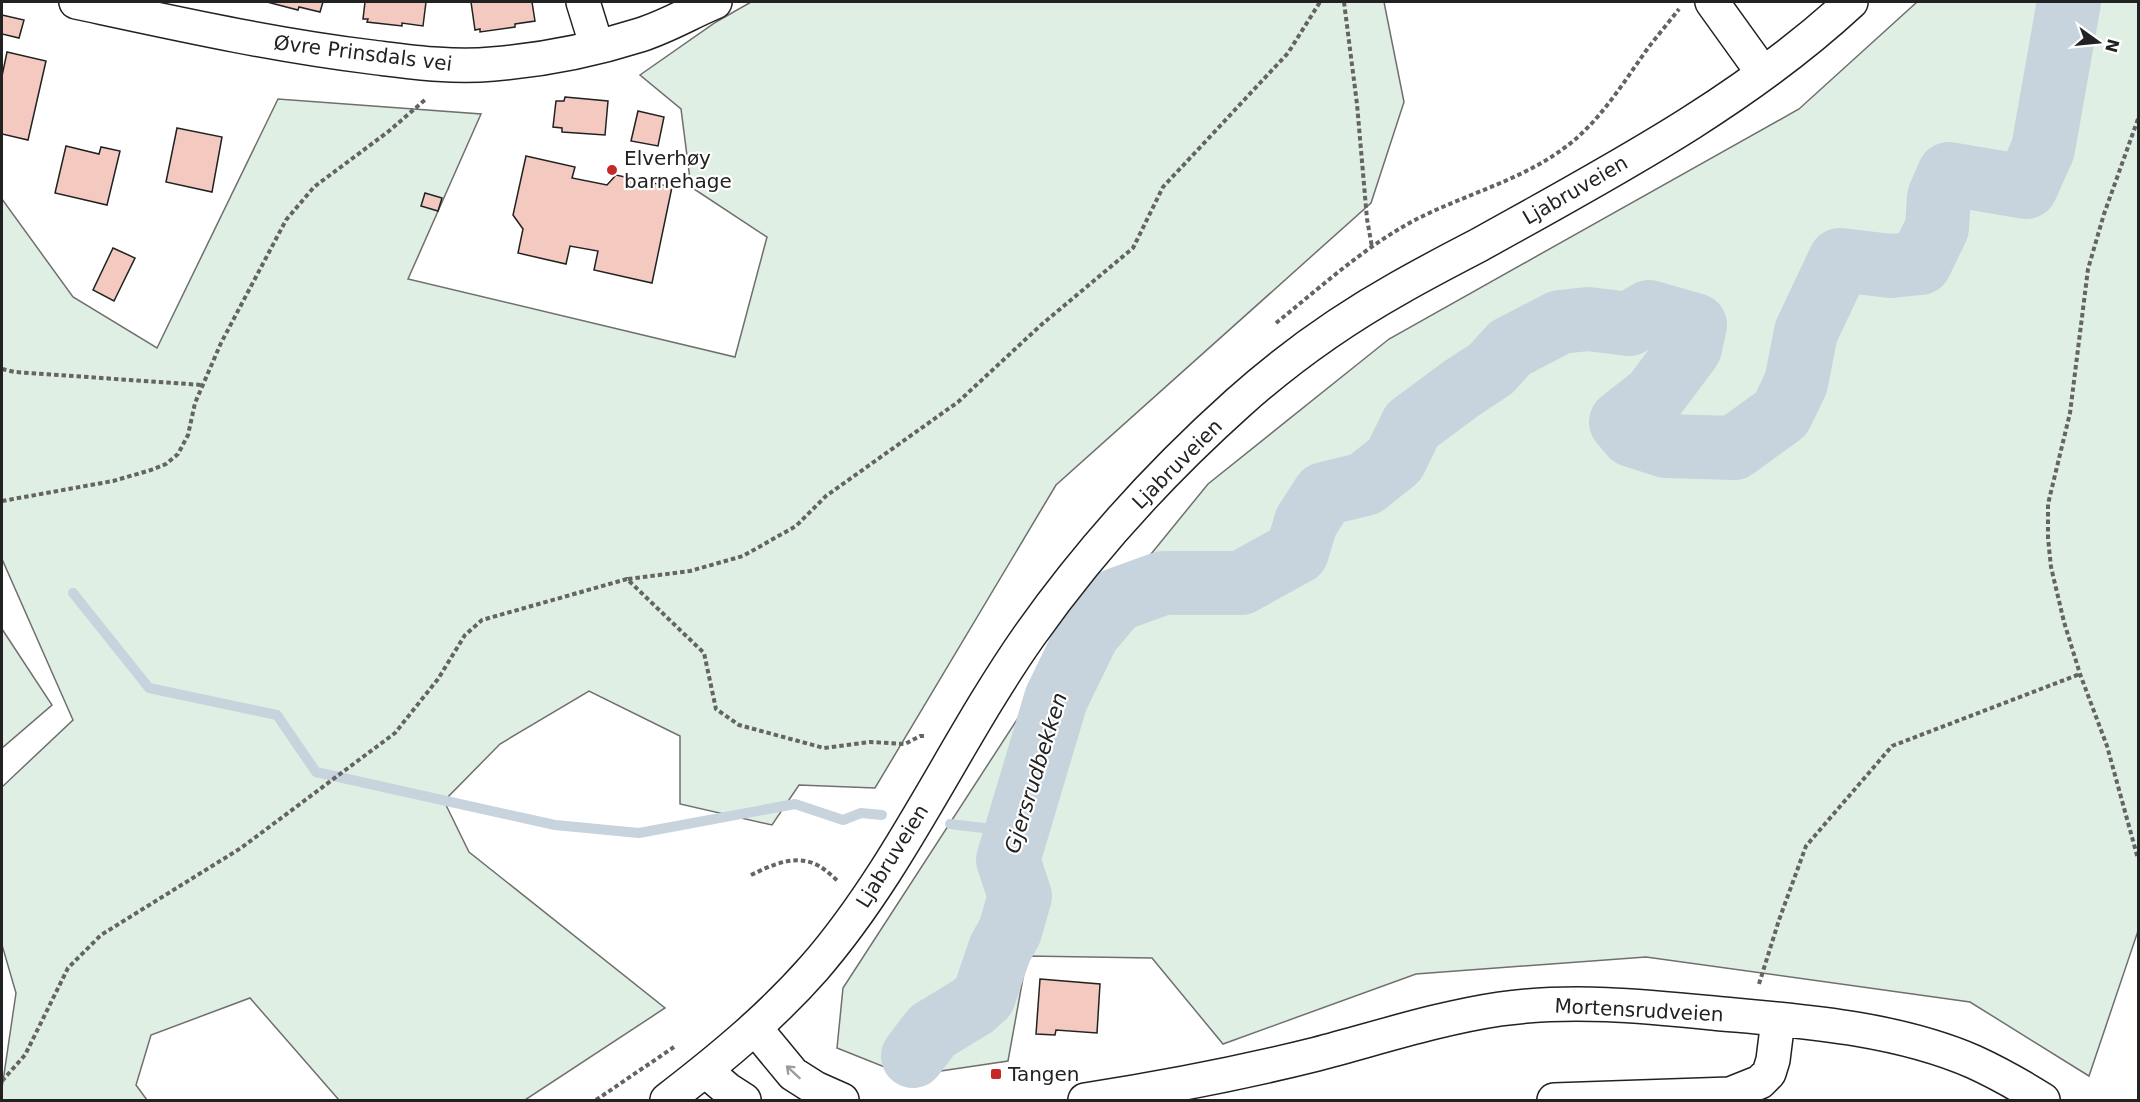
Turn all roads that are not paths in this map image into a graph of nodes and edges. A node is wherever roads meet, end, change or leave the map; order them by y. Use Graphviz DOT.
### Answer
graph roads {
  1 [pos="76,2"];
  2 [pos="583,2"];
  3 [pos="715,2"];
  4 [pos="1712,2"];
  5 [pos="1851,2"];
  6 [pos="597,46"];
  7 [pos="1763,73"];
  8 [pos="1778,1020"];
  9 [pos="755,1028"];
  10 [pos="706,1071"];
  11 [pos="667,1101"];
  12 [pos="744,1101"];
  13 [pos="842,1101"];
  14 [pos="1085,1101"];
  15 [pos="1554,1101"];
  16 [pos="2043,1101"];
  1 -- 6 [label="street, Øvre Prinsdals vei"];
  2 -- 6 [label="street"];
  3 -- 6 [label="street, Øvre Prinsdals vei"];
  4 -- 7 [label="street"];
  5 -- 7 [label="street, Ljabruveien"];
  7 -- 9 [label="street, Ljabruveien"];
  8 -- 14 [label="street, Mortensrudveien"];
  8 -- 15 [label="street"];
  8 -- 16 [label="street, Mortensrudveien"];
  9 -- 10 [label="street, Ljabruveien"];
  13 -- 9 [label="street, one-way"];
  10 -- 11 [label="street, Ljabruveien"];
  10 -- 12 [label="street"];
}
